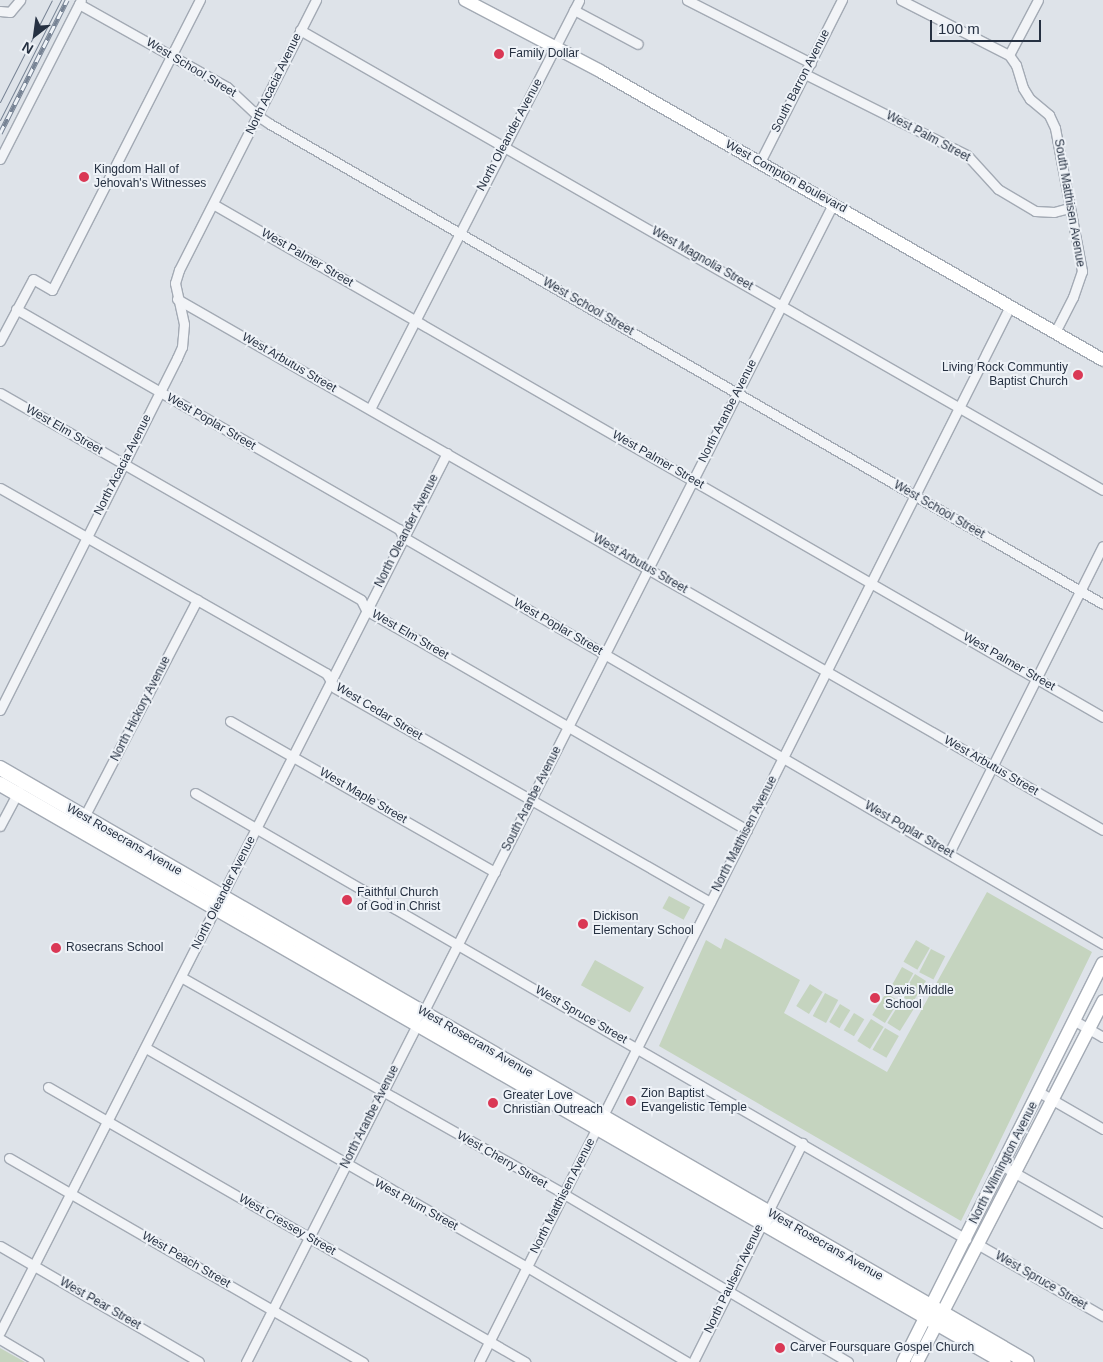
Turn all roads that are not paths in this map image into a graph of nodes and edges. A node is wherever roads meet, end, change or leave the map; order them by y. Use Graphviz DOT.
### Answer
graph roads {
  1 [pos="20,0"];
  2 [pos="200,0"];
  3 [pos="316,0"];
  4 [pos="465,0"];
  5 [pos="579,0"];
  6 [pos="687,0"];
  7 [pos="842,0"];
  8 [pos="901,0"];
  9 [pos="1038,0"];
  10 [pos="80,2"];
  11 [pos="574,10"];
  12 [pos="5,11"];
  13 [pos="300,30"];
  14 [pos="638,44"];
  15 [pos="555,48"];
  16 [pos="1009,55"];
  17 [pos="172,56"];
  18 [pos="811,63"];
  19 [pos="805,74"];
  20 [pos="258,116"];
  21 [pos="505,146"];
  22 [pos="0,159"];
  23 [pos="760,162"];
  24 [pos="213,204"];
  25 [pos="833,204"];
  26 [pos="1069,208"];
  27 [pos="459,232"];
  28 [pos="177,299"];
  29 [pos="781,305"];
  30 [pos="1010,306"];
  31 [pos="16,309"];
  32 [pos="416,321"];
  33 [pos="1055,332"];
  34 [pos="0,341"];
  35 [pos="1103,360"];
  36 [pos="0,393"];
  37 [pos="160,393"];
  38 [pos="737,394"];
  39 [pos="959,408"];
  40 [pos="370,409"];
  41 [pos="447,453"];
  42 [pos="123,465"];
  43 [pos="692,480"];
  44 [pos="0,488"];
  45 [pos="1103,490"];
  46 [pos="915,495"];
  47 [pos="88,537"];
  48 [pos="403,537"];
  49 [pos="1103,546"];
  50 [pos="648,569"];
  51 [pos="871,582"];
  52 [pos="1080,591"];
  53 [pos="197,600"];
  54 [pos="1103,604"];
  55 [pos="366,610"];
  56 [pos="605,655"];
  57 [pos="826,671"];
  58 [pos="1037,678"];
  59 [pos="331,682"];
  60 [pos="0,710"];
  61 [pos="1103,718"];
  62 [pos="230,721"];
  63 [pos="569,725"];
  64 [pos="293,757"];
  65 [pos="783,758"];
  66 [pos="992,766"];
  67 [pos="0,768"];
  68 [pos="0,784"];
  69 [pos="21,788"];
  70 [pos="195,794"];
  71 [pos="531,800"];
  72 [pos="84,817"];
  73 [pos="0,826"];
  74 [pos="257,829"];
  75 [pos="747,830"];
  76 [pos="1103,830"];
  77 [pos="949,853"];
  78 [pos="495,872"];
  79 [pos="218,902"];
  80 [pos="710,902"];
  81 [pos="1103,944"];
  82 [pos="458,945"];
  83 [pos="1103,964"];
  84 [pos="181,977"];
  85 [pos="1103,1002"];
  86 [pos="420,1018"];
  87 [pos="1075,1021"];
  88 [pos="1090,1029"];
  89 [pos="1103,1037"];
  90 [pos="638,1047"];
  91 [pos="146,1048"];
  92 [pos="48,1087"];
  93 [pos="383,1092"];
  94 [pos="1039,1092"];
  95 [pos="1053,1100"];
  96 [pos="108,1121"];
  97 [pos="600,1122"];
  98 [pos="1103,1129"];
  99 [pos="802,1143"];
  100 [pos="9,1158"];
  101 [pos="346,1165"];
  102 [pos="1002,1166"];
  103 [pos="1016,1174"];
  104 [pos="72,1193"];
  105 [pos="564,1194"];
  106 [pos="765,1217"];
  107 [pos="1103,1223"];
  108 [pos="309,1238"];
  109 [pos="966,1239"];
  110 [pos="978,1245"];
  111 [pos="0,1246"];
  112 [pos="35,1266"];
  113 [pos="527,1267"];
  114 [pos="727,1291"];
  115 [pos="272,1310"];
  116 [pos="934,1315"];
  117 [pos="1103,1316"];
  118 [pos="0,1332"];
  119 [pos="0,1339"];
  120 [pos="489,1342"];
  121 [pos="40,1362"];
  122 [pos="199,1362"];
  123 [pos="246,1362"];
  124 [pos="362,1362"];
  125 [pos="479,1362"];
  126 [pos="525,1362"];
  127 [pos="687,1362"];
  128 [pos="693,1362"];
  129 [pos="848,1362"];
  130 [pos="903,1362"];
  131 [pos="917,1362"];
  132 [pos="1004,1362"];
  133 [pos="1027,1362"];
  1 -- 12 [label="street"];
  2 -- 17 [label="street"];
  3 -- 13 [label="street, North Acacia Avenue"];
  4 -- 15 [label="main road, West Compton Boulevard"];
  5 -- 11 [label="street, North Oleander Avenue"];
  6 -- 18 [label="street"];
  7 -- 18 [label="street, South Barron Avenue"];
  8 -- 16 [label="street"];
  9 -- 16 [label="street"];
  10 -- 17 [label="street, West School Street"];
  10 -- 22 [label="street"];
  11 -- 14 [label="street"];
  11 -- 15 [label="street, North Oleander Avenue"];
  13 -- 20 [label="street, North Acacia Avenue"];
  13 -- 21 [label="street, West Magnolia Street"];
  15 -- 21 [label="street, North Oleander Avenue"];
  15 -- 23 [label="main road, West Compton Boulevard"];
  16 -- 26 [label="street, South Matthisen Avenue"];
  17 -- 20 [label="street, West School Street"];
  17 -- 31 [label="street"];
  18 -- 19 [label="street, South Barron Avenue"];
  19 -- 23 [label="street, South Barron Avenue"];
  19 -- 26 [label="street, West Palm Street"];
  20 -- 24 [label="street, North Acacia Avenue"];
  20 -- 27 [label="street, West School Street"];
  21 -- 27 [label="street, North Oleander Avenue"];
  21 -- 29 [label="street, West Magnolia Street"];
  23 -- 25 [label="main road, West Compton Boulevard"];
  24 -- 28 [label="street, North Acacia Avenue"];
  24 -- 32 [label="street, West Palmer Street"];
  25 -- 29 [label="street, North Aranbe Avenue"];
  25 -- 30 [label="main road, West Compton Boulevard"];
  26 -- 33 [label="street, South Matthisen Avenue"];
  27 -- 32 [label="street, North Oleander Avenue"];
  27 -- 38 [label="street, West School Street"];
  28 -- 37 [label="street, North Acacia Avenue"];
  28 -- 40 [label="street, West Arbutus Street"];
  29 -- 38 [label="street, North Aranbe Avenue"];
  29 -- 39 [label="street, West Magnolia Street"];
  30 -- 33 [label="main road, West Compton Boulevard"];
  30 -- 39 [label="street, North Matthisen Avenue"];
  31 -- 34 [label="street"];
  31 -- 37 [label="street, West Poplar Street"];
  32 -- 40 [label="street, North Oleander Avenue"];
  32 -- 43 [label="street, West Palmer Street"];
  33 -- 35 [label="main road, West Compton Boulevard"];
  36 -- 42 [label="street, West Elm Street"];
  37 -- 42 [label="street, North Acacia Avenue"];
  37 -- 48 [label="street, West Poplar Street"];
  38 -- 43 [label="street, North Aranbe Avenue"];
  38 -- 46 [label="street, West School Street"];
  39 -- 45 [label="street, West Magnolia Street"];
  39 -- 46 [label="street, North Matthisen Avenue"];
  40 -- 41 [label="street, West Arbutus Street"];
  41 -- 48 [label="street, North Oleander Avenue"];
  41 -- 50 [label="street, West Arbutus Street"];
  42 -- 47 [label="street, North Acacia Avenue"];
  42 -- 55 [label="street, West Elm Street"];
  43 -- 50 [label="street, North Aranbe Avenue"];
  43 -- 51 [label="street, West Palmer Street"];
  44 -- 47 [label="street, West Cedar Street"];
  46 -- 51 [label="street, North Matthisen Avenue"];
  46 -- 52 [label="street, West School Street"];
  47 -- 53 [label="street, West Cedar Street"];
  47 -- 60 [label="street, North Acacia Avenue"];
  48 -- 55 [label="street, North Oleander Avenue"];
  48 -- 56 [label="street, West Poplar Street"];
  49 -- 52 [label="street"];
  50 -- 56 [label="street, North Aranbe Avenue"];
  50 -- 57 [label="street, West Arbutus Street"];
  51 -- 57 [label="street, North Matthisen Avenue"];
  51 -- 58 [label="street, West Palmer Street"];
  52 -- 54 [label="street, West School Street"];
  52 -- 58 [label="street"];
  53 -- 59 [label="street, West Cedar Street"];
  53 -- 72 [label="street, North Hickory Avenue"];
  55 -- 59 [label="street, North Oleander Avenue"];
  55 -- 63 [label="street, West Elm Street"];
  56 -- 63 [label="street, North Aranbe Avenue"];
  56 -- 65 [label="street, West Poplar Street"];
  57 -- 65 [label="street, North Matthisen Avenue"];
  57 -- 66 [label="street, West Arbutus Street"];
  58 -- 61 [label="street, West Palmer Street"];
  58 -- 66 [label="street"];
  59 -- 64 [label="street, North Oleander Avenue"];
  59 -- 71 [label="street, West Cedar Street"];
  62 -- 64 [label="street, West Maple Street"];
  63 -- 71 [label="street, South Aranbe Avenue"];
  63 -- 75 [label="street, West Elm Street"];
  64 -- 74 [label="street, North Oleander Avenue"];
  64 -- 78 [label="street, West Maple Street"];
  65 -- 75 [label="street, North Matthisen Avenue"];
  65 -- 77 [label="street, West Poplar Street"];
  66 -- 76 [label="street, West Arbutus Street"];
  66 -- 77 [label="street"];
  67 -- 69 [label="main road, West Rosecrans Avenue"];
  68 -- 69 [label="main road, West Rosecrans Avenue"];
  69 -- 72 [label="main road, West Rosecrans Avenue"];
  69 -- 73 [label="street"];
  69 -- 79 [label="main road, West Rosecrans Avenue"];
  70 -- 74 [label="street, West Spruce Street"];
  71 -- 78 [label="street, South Aranbe Avenue"];
  71 -- 80 [label="street, West Cedar Street"];
  72 -- 79 [label="main road, West Rosecrans Avenue"];
  74 -- 79 [label="street, North Oleander Avenue"];
  74 -- 82 [label="street, West Spruce Street"];
  75 -- 80 [label="street, North Matthisen Avenue"];
  77 -- 81 [label="street, West Poplar Street"];
  78 -- 82 [label="street, North Aranbe Avenue"];
  79 -- 84 [label="street, North Oleander Avenue"];
  79 -- 86 [label="main road, West Rosecrans Avenue"];
  80 -- 90 [label="street, North Matthisen Avenue"];
  82 -- 86 [label="street, North Aranbe Avenue"];
  82 -- 90 [label="street, West Spruce Street"];
  83 -- 87 [label="main road, North Wilmington Avenue"];
  84 -- 91 [label="street, North Oleander Avenue"];
  84 -- 93 [label="street, West Cherry Street"];
  85 -- 88 [label="main road, North Wilmington Avenue"];
  86 -- 93 [label="street, North Aranbe Avenue"];
  86 -- 97 [label="main road, West Rosecrans Avenue"];
  87 -- 88 [label="street"];
  87 -- 94 [label="main road, North Wilmington Avenue"];
  88 -- 89 [label="street"];
  88 -- 95 [label="main road, North Wilmington Avenue"];
  90 -- 97 [label="street, North Matthisen Avenue"];
  90 -- 99 [label="street, West Spruce Street"];
  91 -- 96 [label="street, North Oleander Avenue"];
  91 -- 101 [label="street, West Plum Street"];
  92 -- 96 [label="street, West Cressey Street"];
  93 -- 101 [label="street, North Aranbe Avenue"];
  93 -- 105 [label="street, West Cherry Street"];
  94 -- 95 [label="street"];
  94 -- 102 [label="main road, North Wilmington Avenue"];
  95 -- 98 [label="street"];
  95 -- 103 [label="main road, North Wilmington Avenue"];
  96 -- 104 [label="street, North Oleander Avenue"];
  96 -- 108 [label="street, West Cressey Street"];
  97 -- 105 [label="street, North Matthisen Avenue"];
  97 -- 106 [label="main road, West Rosecrans Avenue"];
  99 -- 106 [label="street, North Paulsen Avenue"];
  99 -- 109 [label="street, West Spruce Street"];
  100 -- 104 [label="street, West Peach Street"];
  101 -- 108 [label="street, North Aranbe Avenue"];
  101 -- 113 [label="street, West Plum Street"];
  102 -- 103 [label="street"];
  102 -- 109 [label="main road, North Wilmington Avenue"];
  103 -- 107 [label="street"];
  103 -- 110 [label="main road, North Wilmington Avenue"];
  104 -- 112 [label="street, North Oleander Avenue"];
  104 -- 115 [label="street, West Peach Street"];
  105 -- 113 [label="street, North Matthisen Avenue"];
  105 -- 114 [label="street, West Cherry Street"];
  106 -- 114 [label="street, North Paulsen Avenue"];
  106 -- 116 [label="main road, West Rosecrans Avenue"];
  108 -- 115 [label="street, North Aranbe Avenue"];
  108 -- 120 [label="street, West Cressey Street"];
  109 -- 116 [label="main road, North Wilmington Avenue"];
  110 -- 116 [label="main road, North Wilmington Avenue"];
  110 -- 117 [label="street, West Spruce Street"];
  111 -- 112 [label="street, West Pear Street"];
  112 -- 118 [label="street, North Oleander Avenue"];
  112 -- 122 [label="street, West Pear Street"];
  113 -- 120 [label="street, North Matthisen Avenue"];
  113 -- 127 [label="street, West Plum Street"];
  114 -- 128 [label="street, North Paulsen Avenue"];
  114 -- 129 [label="street, West Cherry Street"];
  115 -- 123 [label="street, North Aranbe Avenue"];
  115 -- 124 [label="street, West Peach Street"];
  116 -- 130 [label="main road, North Wilmington Avenue"];
  116 -- 131 [label="main road, North Wilmington Avenue"];
  116 -- 132 [label="main road, West Rosecrans Avenue"];
  116 -- 133 [label="main road, West Rosecrans Avenue"];
  119 -- 121 [label="street"];
  120 -- 125 [label="street, North Matthisen Avenue"];
  120 -- 126 [label="street, West Cressey Street"];
}
